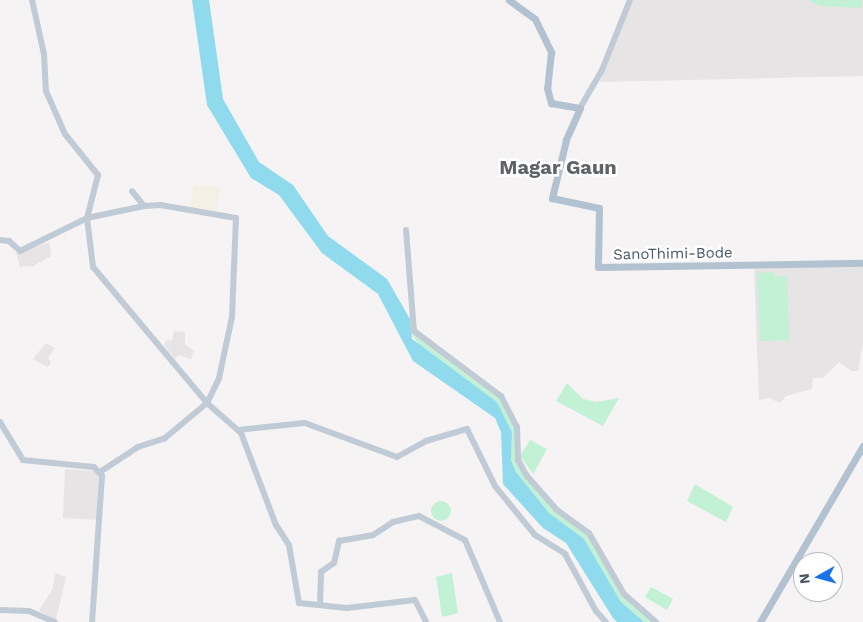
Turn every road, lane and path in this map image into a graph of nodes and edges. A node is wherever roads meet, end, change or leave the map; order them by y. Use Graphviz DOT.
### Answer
graph roads {
  1 [pos="32,0"];
  2 [pos="509,0"];
  3 [pos="630,0"];
  4 [pos="580,108"];
  5 [pos="132,190"];
  6 [pos="144,206"];
  7 [pos="87,218"];
  8 [pos="406,230"];
  9 [pos="0,240"];
  10 [pos="863,263"];
  11 [pos="207,403"];
  12 [pos="0,422"];
  13 [pos="238,430"];
  14 [pos="863,446"];
  15 [pos="100,472"];
  16 [pos="320,604"];
  17 [pos="0,610"];
  18 [pos="55,622"];
  19 [pos="92,622"];
  20 [pos="426,622"];
  21 [pos="500,622"];
  22 [pos="606,622"];
  23 [pos="656,622"];
  24 [pos="760,622"];
  1 -- 7 [label="street"];
  2 -- 4 [label="main road"];
  3 -- 4 [label="street"];
  4 -- 10 [label="main road, SanoThimi-Bode"];
  5 -- 6 [label="street"];
  6 -- 7 [label="street"];
  6 -- 11 [label="street"];
  7 -- 9 [label="street"];
  7 -- 11 [label="street"];
  8 -- 23 [label="street"];
  11 -- 13 [label="street"];
  11 -- 15 [label="street"];
  12 -- 15 [label="street"];
  13 -- 16 [label="street"];
  13 -- 22 [label="street"];
  14 -- 24 [label="main road"];
  15 -- 19 [label="street"];
  16 -- 20 [label="street"];
  16 -- 21 [label="street"];
  17 -- 18 [label="street"];
}
